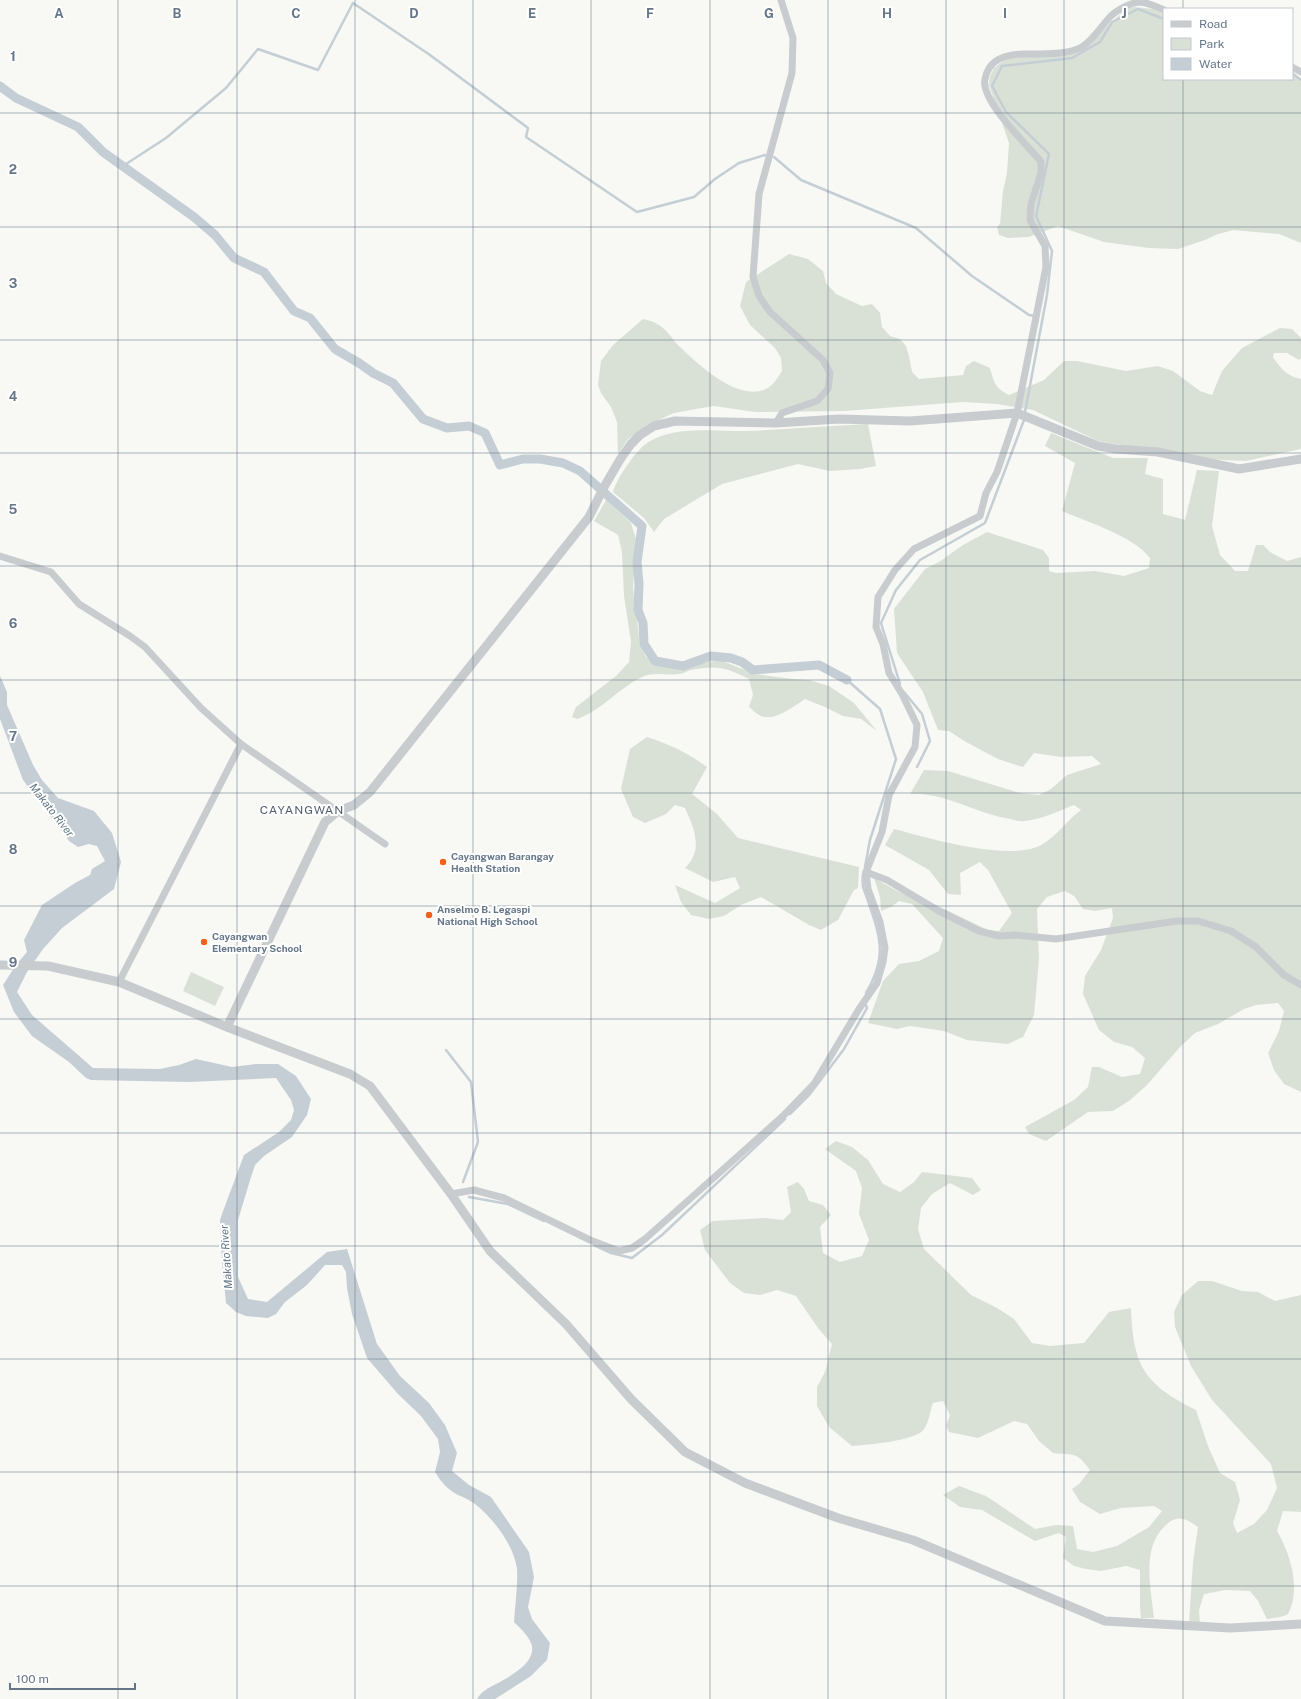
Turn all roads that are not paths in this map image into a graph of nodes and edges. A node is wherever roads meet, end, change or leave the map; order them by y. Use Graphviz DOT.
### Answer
graph roads {
  1 [pos="781,0"];
  2 [pos="1163,10"];
  3 [pos="1017,413"];
  4 [pos="776,423"];
  5 [pos="1301,459"];
  6 [pos="0,556"];
  7 [pos="241,744"];
  8 [pos="338,811"];
  9 [pos="385,844"];
  10 [pos="866,872"];
  11 [pos="0,965"];
  12 [pos="119,982"];
  13 [pos="1301,985"];
  14 [pos="227,1027"];
  15 [pos="451,1194"];
  16 [pos="1301,1624"];
  1 -- 4 [label="street"];
  2 -- 3 [label="street"];
  3 -- 4 [label="street"];
  3 -- 5 [label="street"];
  3 -- 10 [label="street"];
  4 -- 8 [label="street"];
  6 -- 7 [label="street"];
  7 -- 8 [label="street"];
  7 -- 12 [label="street"];
  8 -- 9 [label="street"];
  8 -- 14 [label="street"];
  10 -- 13 [label="street"];
  10 -- 15 [label="street"];
  11 -- 12 [label="street"];
  12 -- 14 [label="street"];
  14 -- 15 [label="street"];
  15 -- 16 [label="street"];
}
